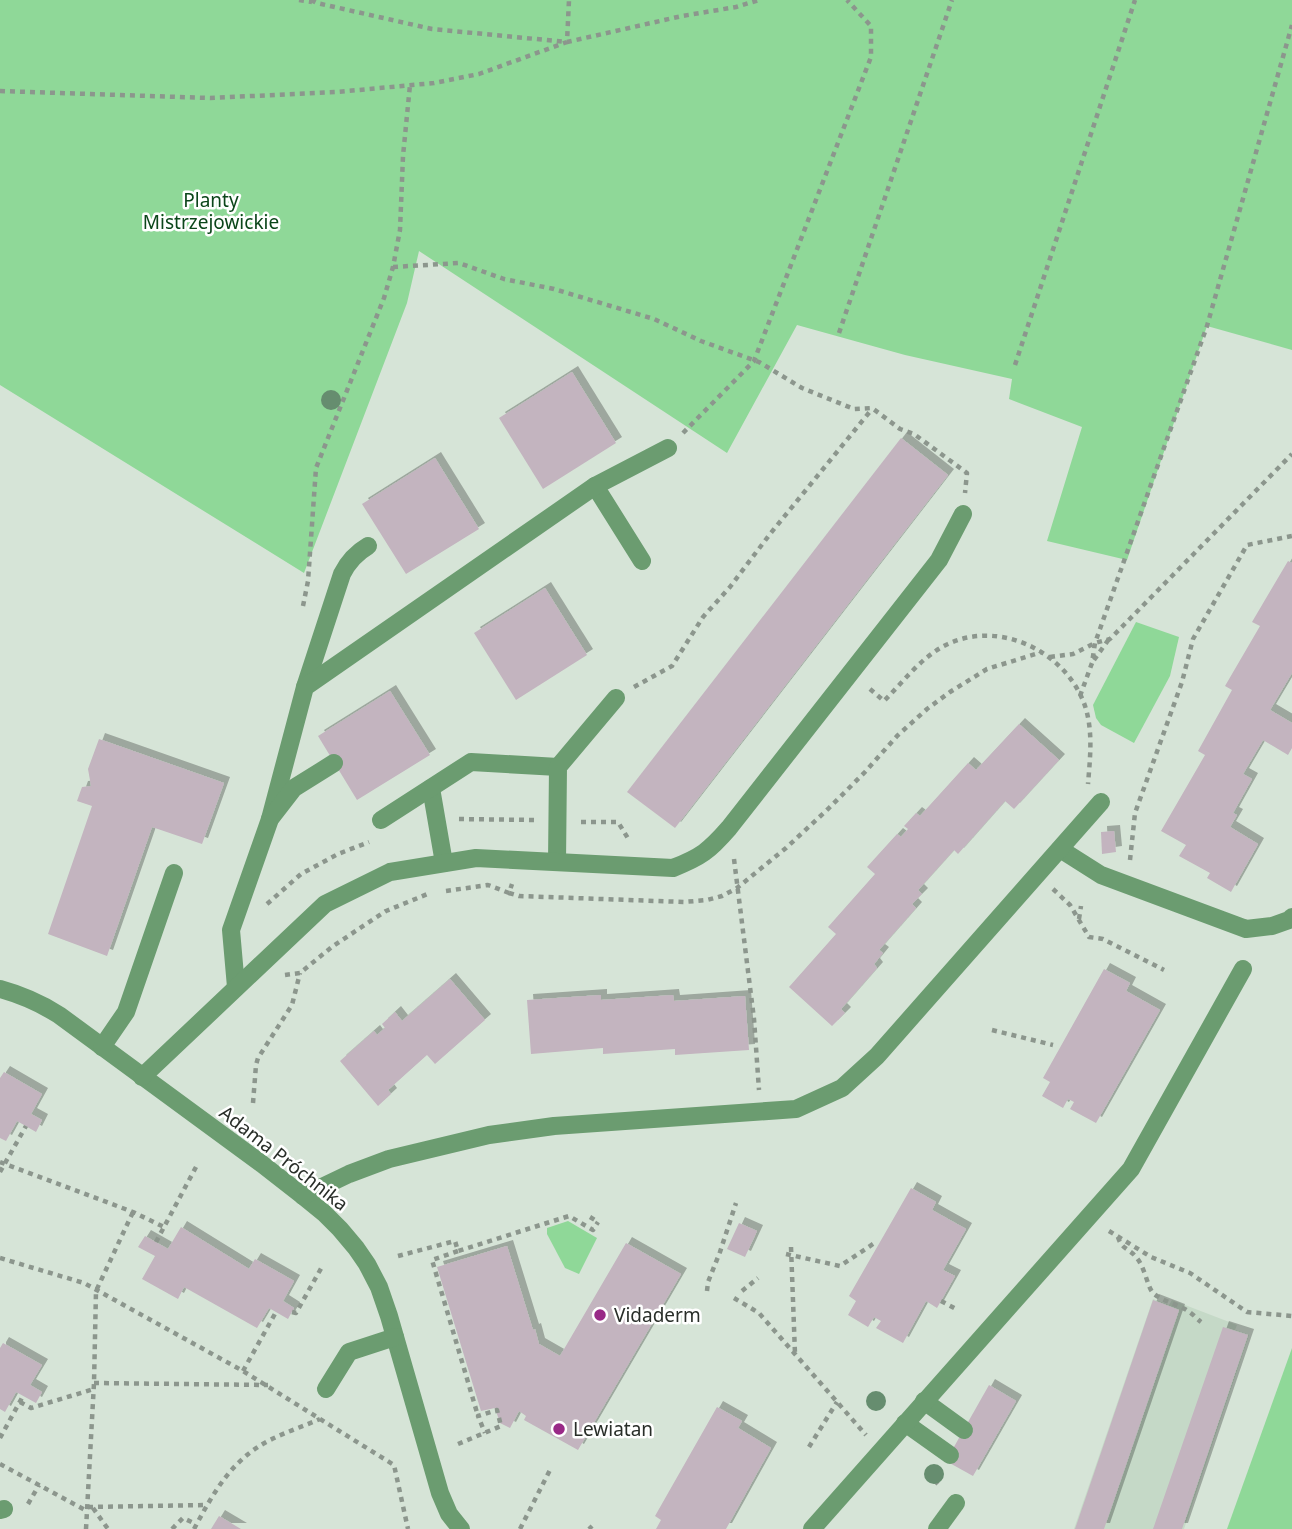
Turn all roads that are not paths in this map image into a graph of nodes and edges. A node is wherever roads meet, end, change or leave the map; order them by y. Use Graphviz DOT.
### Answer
graph roads {
  1 [pos="668,448"];
  2 [pos="595,486"];
  3 [pos="963,514"];
  4 [pos="368,547"];
  5 [pos="642,561"];
  6 [pos="305,687"];
  7 [pos="616,698"];
  8 [pos="334,763"];
  9 [pos="558,767"];
  10 [pos="431,788"];
  11 [pos="1101,802"];
  12 [pos="270,819"];
  13 [pos="381,820"];
  14 [pos="1060,849"];
  15 [pos="557,862"];
  16 [pos="444,863"];
  17 [pos="174,873"];
  18 [pos="1292,917"];
  19 [pos="1243,969"];
  20 [pos="236,987"];
  21 [pos="0,989"];
  22 [pos="102,1047"];
  23 [pos="142,1077"];
  24 [pos="303,1196"];
  25 [pos="395,1337"];
  26 [pos="326,1389"];
  27 [pos="924,1401"];
  28 [pos="905,1423"];
  29 [pos="964,1430"];
  30 [pos="950,1455"];
  31 [pos="956,1503"];
  32 [pos="461,1529"];
  33 [pos="812,1529"];
  34 [pos="937,1529"];
  1 -- 2 [label="street"];
  2 -- 5 [label="street"];
  2 -- 6 [label="street"];
  3 -- 15 [label="street"];
  4 -- 6 [label="street"];
  6 -- 12 [label="street"];
  7 -- 9 [label="street"];
  8 -- 12 [label="street"];
  9 -- 10 [label="street"];
  9 -- 15 [label="street"];
  10 -- 13 [label="street"];
  10 -- 16 [label="street"];
  11 -- 14 [label="street"];
  12 -- 20 [label="street"];
  14 -- 18 [label="street"];
  14 -- 24 [label="street"];
  15 -- 16 [label="street"];
  16 -- 20 [label="street"];
  17 -- 22 [label="street"];
  19 -- 27 [label="street"];
  20 -- 23 [label="street"];
  21 -- 22 [label="street, Adama Próchnika"];
  22 -- 23 [label="street, Adama Próchnika"];
  23 -- 24 [label="street, Adama Próchnika"];
  24 -- 25 [label="street, Adama Próchnika"];
  25 -- 26 [label="street"];
  25 -- 32 [label="street, Adama Próchnika"];
  27 -- 28 [label="street"];
  27 -- 29 [label="street"];
  28 -- 30 [label="street"];
  28 -- 33 [label="street"];
  31 -- 34 [label="street"];
}
